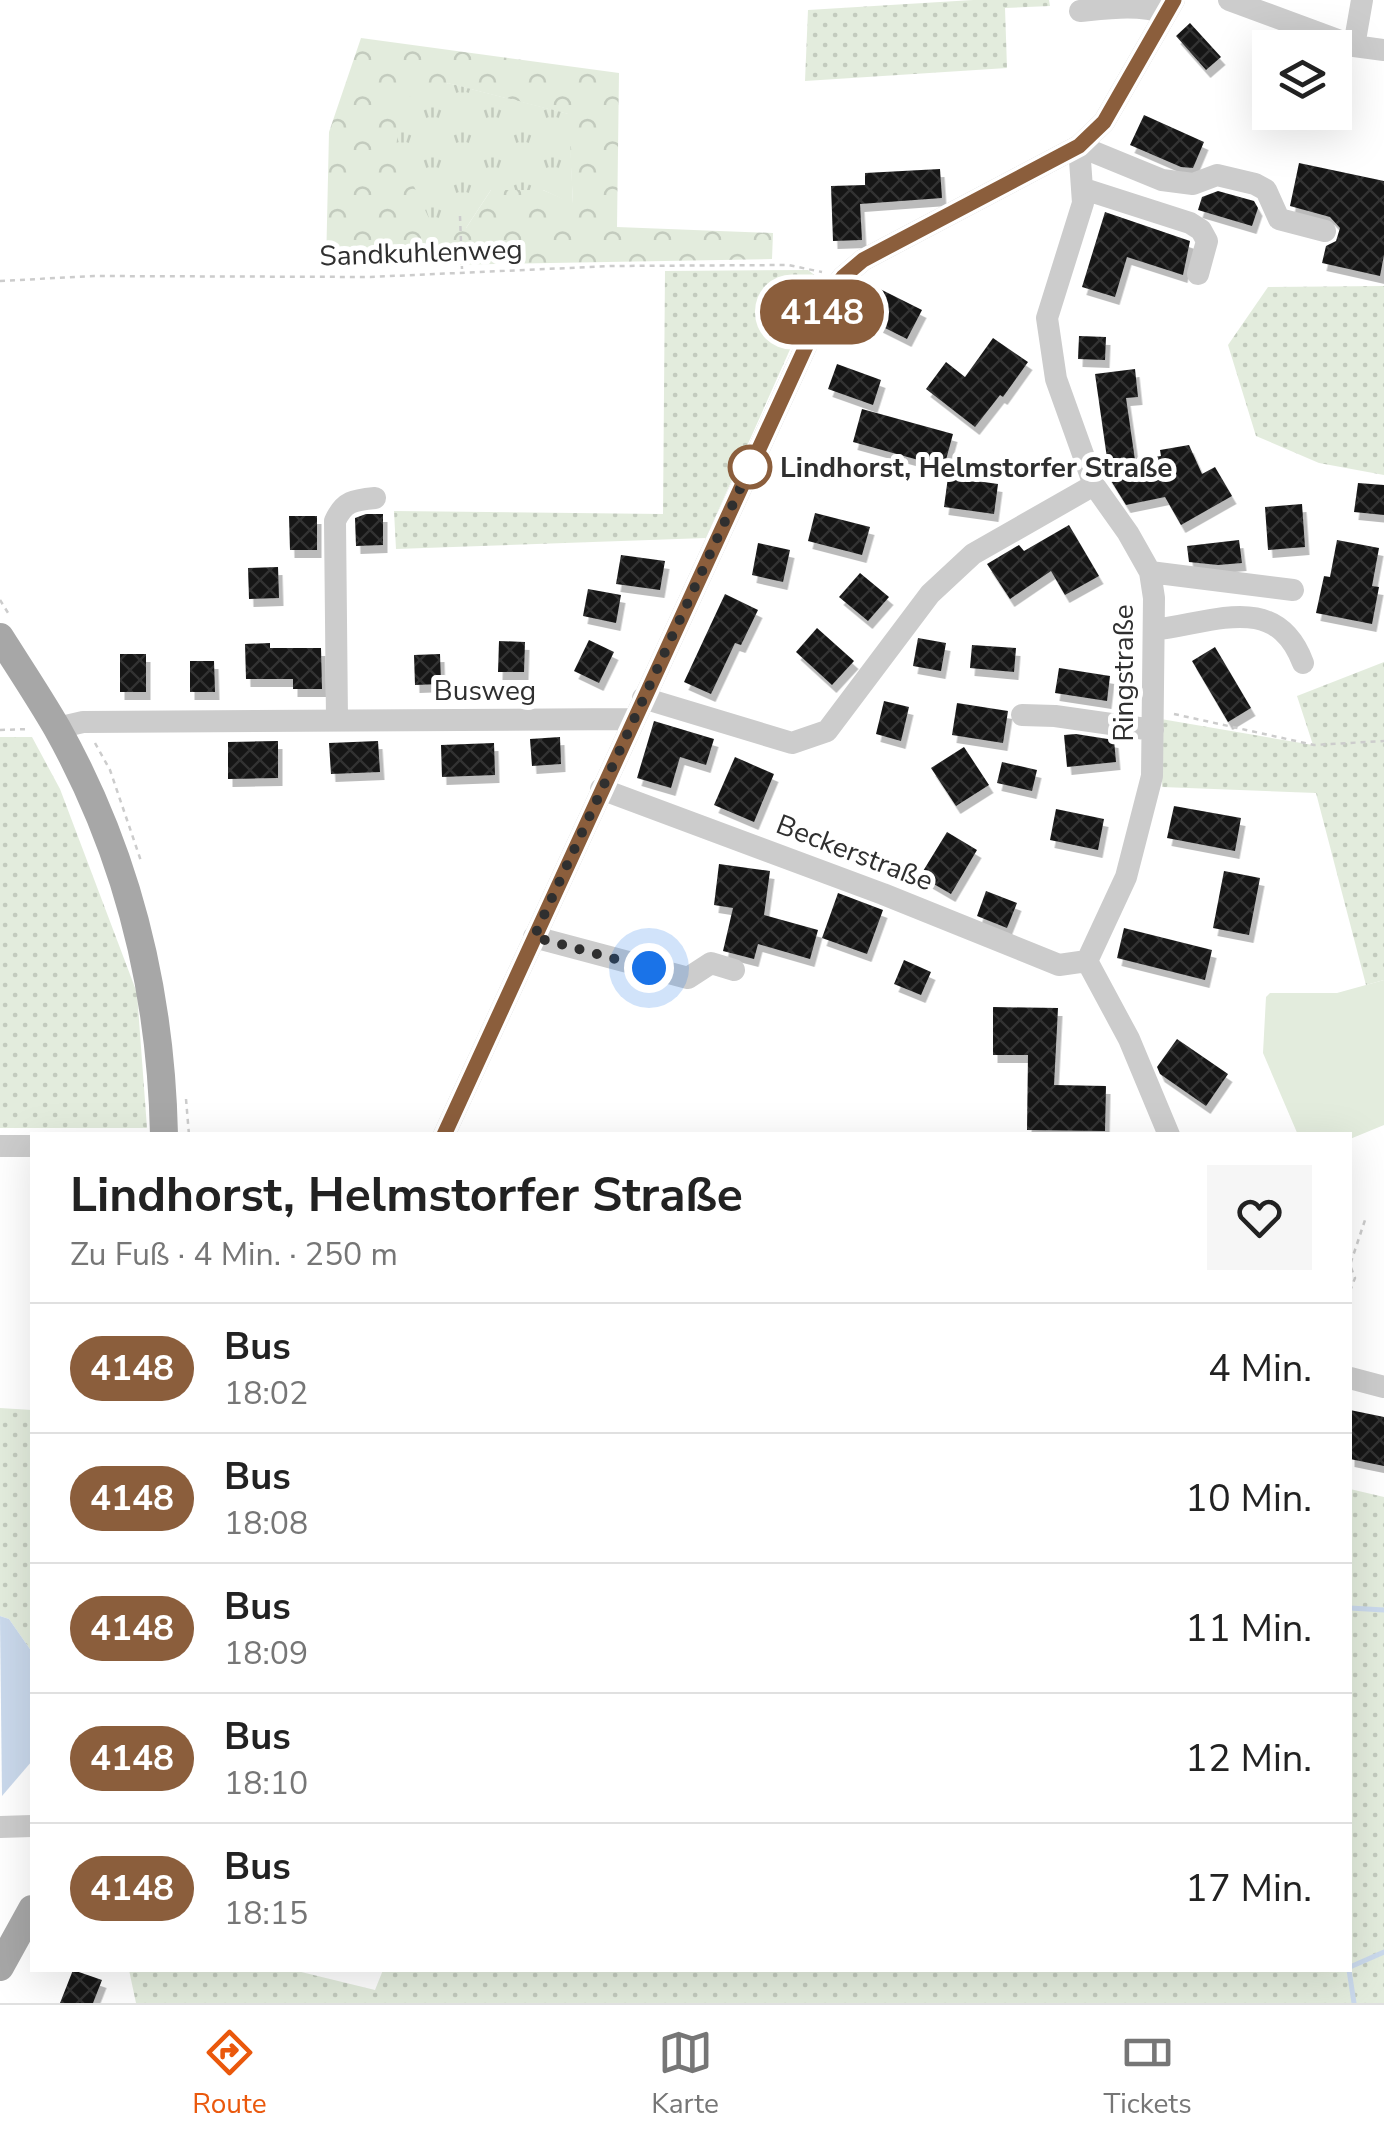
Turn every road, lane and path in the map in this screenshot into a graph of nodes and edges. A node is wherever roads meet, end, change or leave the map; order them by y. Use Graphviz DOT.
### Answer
graph roads {
  1 [pos="1229,0"];
  2 [pos="1362,0"];
  3 [pos="1170,7"];
  4 [pos="1080,11"];
  5 [pos="1354,46"];
  6 [pos="1384,50"];
  7 [pos="1079,146"];
  8 [pos="1084,189"];
  9 [pos="460,216"];
  10 [pos="1324,231"];
  11 [pos="462,270"];
  12 [pos="1198,274"];
  13 [pos="843,277"];
  14 [pos="0,281"];
  15 [pos="1094,484"];
  16 [pos="375,498"];
  17 [pos="1150,572"];
  18 [pos="1292,590"];
  19 [pos="1154,630"];
  20 [pos="0,637"];
  21 [pos="1303,664"];
  22 [pos="638,708"];
  23 [pos="1022,715"];
  24 [pos="337,720"];
  25 [pos="1153,720"];
  26 [pos="57,728"];
  27 [pos="0,730"];
  28 [pos="1384,742"];
  29 [pos="601,789"];
  30 [pos="534,937"];
  31 [pos="1088,961"];
  32 [pos="734,970"];
  33 [pos="164,1132"];
  34 [pos="445,1132"];
  35 [pos="1167,1132"];
  36 [pos="0,1146"];
  37 [pos="30,1146"];
  38 [pos="1364,1220"];
  39 [pos="1352,1259"];
  40 [pos="1352,1379"];
  41 [pos="1384,1387"];
  42 [pos="30,1826"];
  43 [pos="0,1827"];
  44 [pos="30,1913"];
  45 [pos="0,1967"];
  1 -- 5 [label="street"];
  2 -- 5 [label="street"];
  3 -- 4 [label="street"];
  3 -- 7 [label="street"];
  5 -- 6 [label="street"];
  7 -- 8 [label="street, Ringstraße"];
  7 -- 10 [label="street"];
  7 -- 13 [label="street"];
  8 -- 12 [label="street"];
  8 -- 15 [label="street, Ringstraße"];
  9 -- 11 [label="path"];
  11 -- 13 [label="path, Sandkuhlenweg"];
  11 -- 14 [label="path, Sandkuhlenweg"];
  13 -- 22 [label="street"];
  15 -- 17 [label="street, Ringstraße"];
  15 -- 22 [label="street, Busweg"];
  16 -- 24 [label="street"];
  17 -- 18 [label="street"];
  17 -- 19 [label="street, Ringstraße"];
  19 -- 21 [label="street"];
  19 -- 25 [label="street, Ringstraße"];
  20 -- 26 [label="main road"];
  22 -- 24 [label="street, Busweg"];
  22 -- 29 [label="street"];
  23 -- 25 [label="street"];
  24 -- 26 [label="street, Busweg"];
  25 -- 28 [label="path"];
  25 -- 31 [label="street, Ringstraße"];
  26 -- 27 [label="path"];
  26 -- 33 [label="main road"];
  29 -- 30 [label="street"];
  29 -- 31 [label="street, Beckerstraße"];
  30 -- 32 [label="street"];
  30 -- 34 [label="street"];
  31 -- 35 [label="street"];
  36 -- 37 [label="street"];
  38 -- 39 [label="path"];
  40 -- 41 [label="street"];
  42 -- 43 [label="street"];
  44 -- 45 [label="main road"];
}
